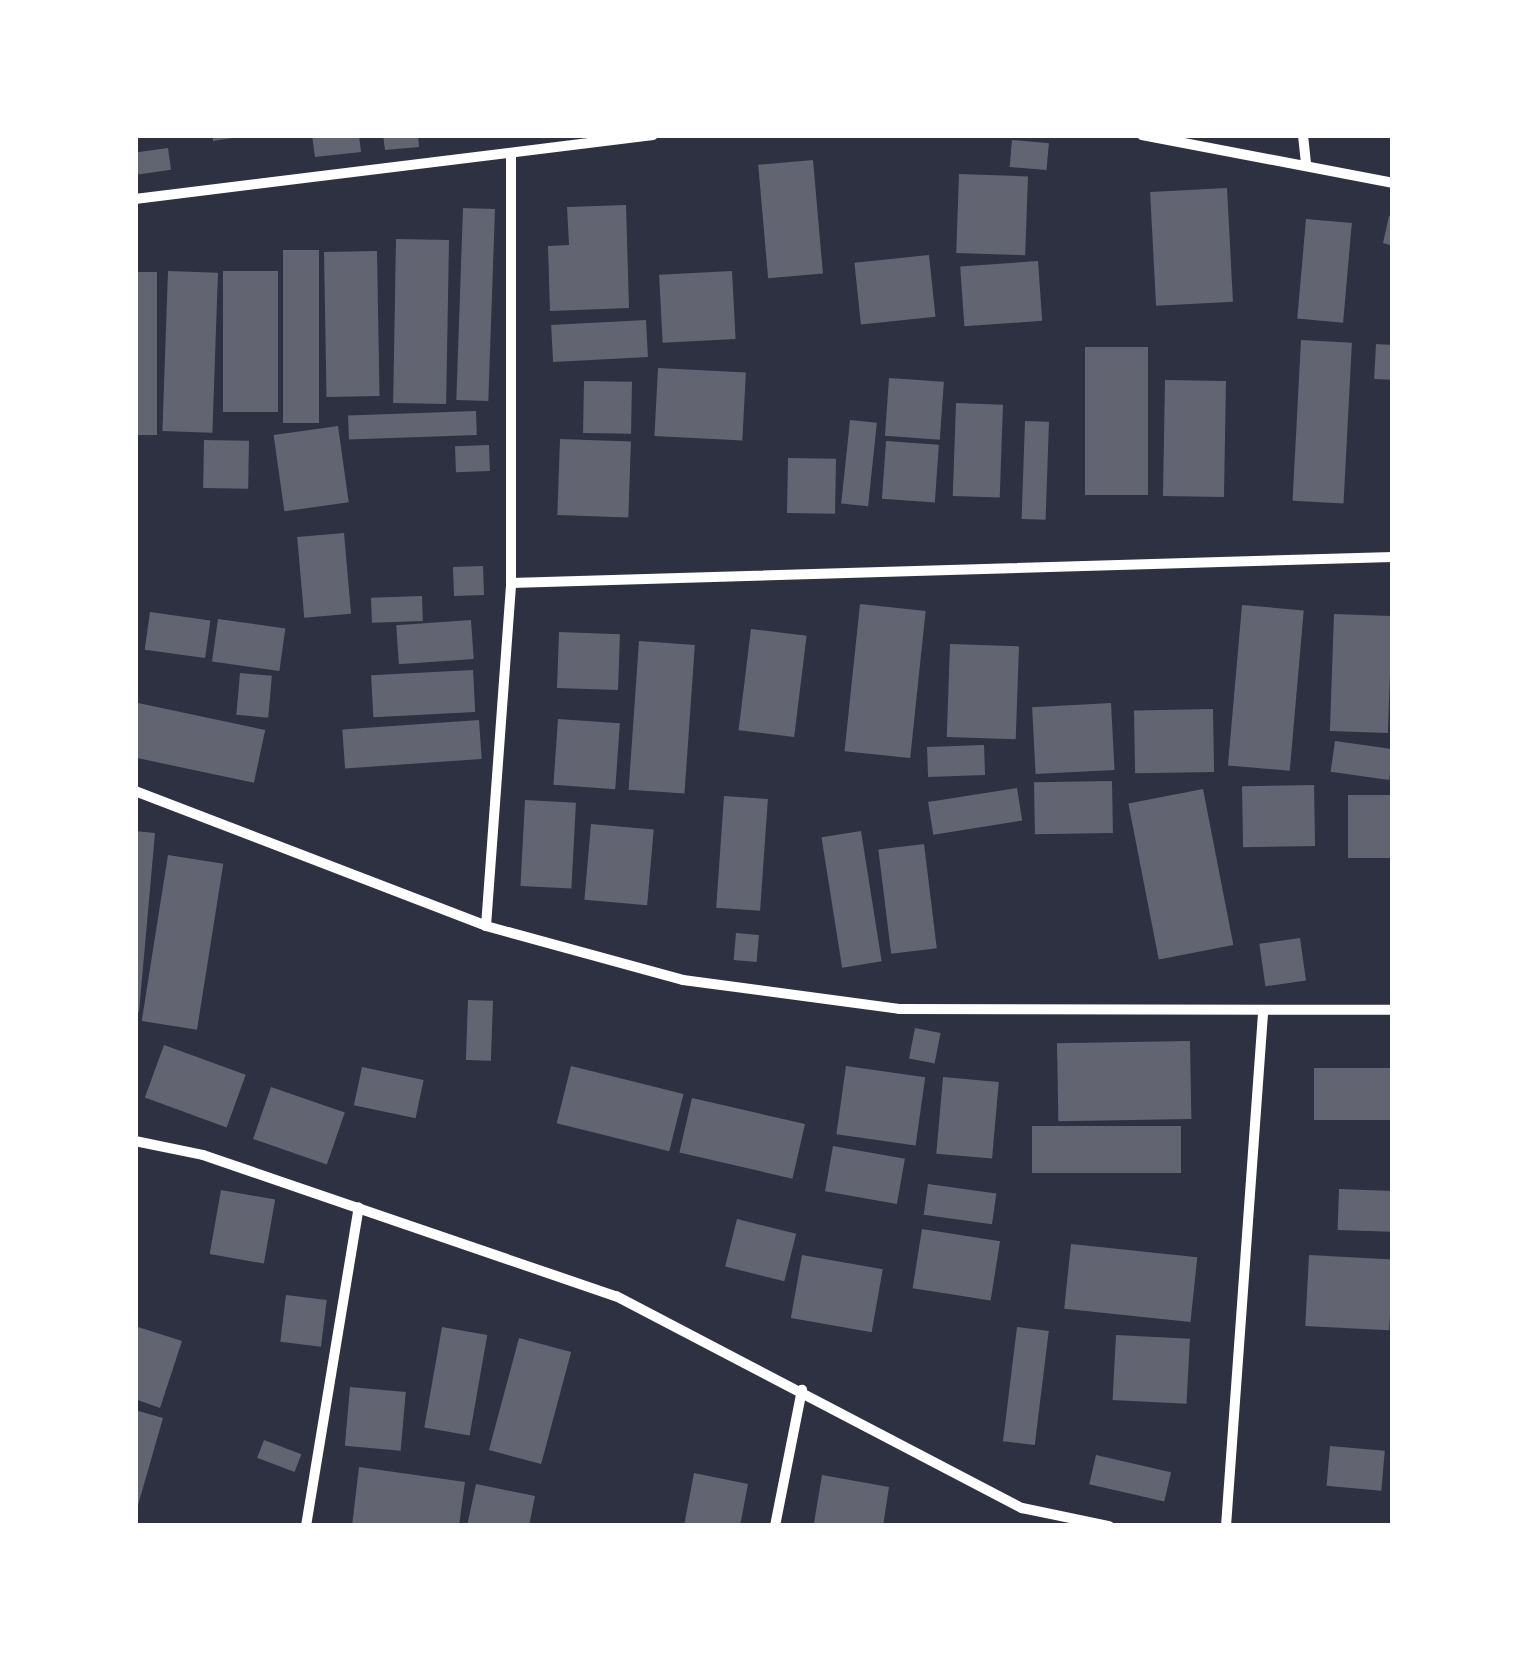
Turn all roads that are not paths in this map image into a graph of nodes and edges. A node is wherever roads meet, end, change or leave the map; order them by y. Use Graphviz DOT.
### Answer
graph roads {
  1 [pos="653,135"];
  2 [pos="1142,135"];
  3 [pos="1303,135"];
  4 [pos="511,153"];
  5 [pos="1306,165"];
  6 [pos="1393,183"];
  7 [pos="135,199"];
  8 [pos="1393,557"];
  9 [pos="511,583"];
  10 [pos="135,790"];
  11 [pos="486,926"];
  12 [pos="1393,1010"];
  13 [pos="1263,1013"];
  14 [pos="135,1142"];
  15 [pos="358,1207"];
  16 [pos="802,1390"];
  17 [pos="306,1526"];
  18 [pos="775,1526"];
  19 [pos="1109,1526"];
  20 [pos="1226,1526"];
  1 -- 4 [label="street"];
  2 -- 5 [label="street"];
  3 -- 5 [label="street"];
  4 -- 7 [label="street"];
  4 -- 9 [label="street"];
  5 -- 6 [label="street"];
  8 -- 9 [label="street"];
  9 -- 11 [label="street"];
  10 -- 11 [label="street"];
  11 -- 13 [label="street"];
  12 -- 13 [label="street"];
  13 -- 20 [label="street"];
  14 -- 15 [label="street"];
  15 -- 16 [label="street"];
  15 -- 17 [label="street"];
  16 -- 18 [label="street"];
  16 -- 19 [label="street"];
}
